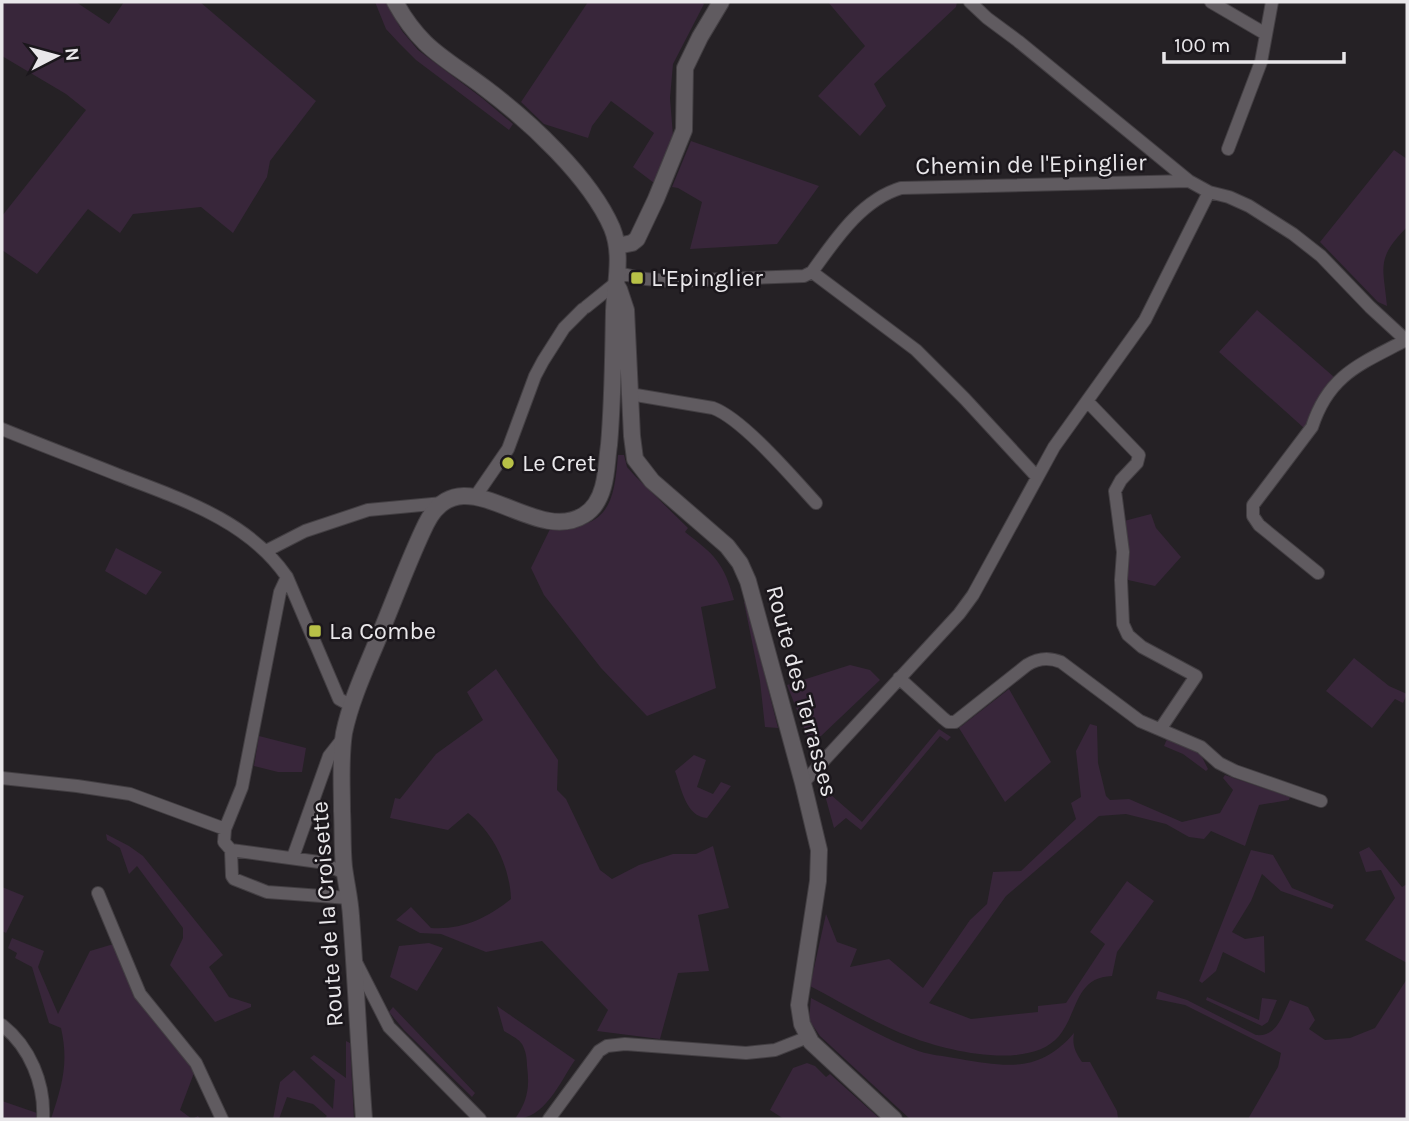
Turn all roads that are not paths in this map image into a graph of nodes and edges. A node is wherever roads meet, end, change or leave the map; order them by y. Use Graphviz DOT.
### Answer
graph roads {
  1 [pos="395,2"];
  2 [pos="721,2"];
  3 [pos="970,2"];
  4 [pos="1211,2"];
  5 [pos="1272,2"];
  6 [pos="1264,33"];
  7 [pos="1228,149"];
  8 [pos="1189,181"];
  9 [pos="1209,192"];
  10 [pos="617,246"];
  11 [pos="812,272"];
  12 [pos="617,277"];
  13 [pos="1407,341"];
  14 [pos="630,394"];
  15 [pos="1087,401"];
  16 [pos="2,429"];
  17 [pos="1037,477"];
  18 [pos="475,497"];
  19 [pos="443,503"];
  20 [pos="816,503"];
  21 [pos="266,551"];
  22 [pos="1318,573"];
  23 [pos="287,577"];
  24 [pos="899,678"];
  25 [pos="352,706"];
  26 [pos="1161,728"];
  27 [pos="344,737"];
  28 [pos="2,779"];
  29 [pos="803,783"];
  30 [pos="1321,801"];
  31 [pos="225,830"];
  32 [pos="231,850"];
  33 [pos="293,857"];
  34 [pos="345,873"];
  35 [pos="98,893"];
  36 [pos="349,898"];
  37 [pos="353,957"];
  38 [pos="2,1025"];
  39 [pos="808,1037"];
  40 [pos="43,1119"];
  41 [pos="222,1119"];
  42 [pos="364,1119"];
  43 [pos="480,1119"];
  44 [pos="549,1119"];
  45 [pos="894,1119"];
  1 -- 10 [label="street"];
  2 -- 10 [label="street"];
  3 -- 8 [label="street"];
  4 -- 6 [label="street"];
  5 -- 6 [label="street"];
  6 -- 7 [label="street"];
  8 -- 9 [label="street"];
  8 -- 11 [label="street, Chemin de l'Epinglier"];
  9 -- 13 [label="street"];
  9 -- 15 [label="street"];
  10 -- 12 [label="street"];
  11 -- 12 [label="street"];
  11 -- 17 [label="street"];
  12 -- 14 [label="street, Route des Terrasses"];
  12 -- 18 [label="street"];
  12 -- 18 [label="street"];
  13 -- 22 [label="street"];
  14 -- 20 [label="street"];
  14 -- 29 [label="street, Route des Terrasses"];
  15 -- 17 [label="street"];
  15 -- 26 [label="street"];
  16 -- 21 [label="street"];
  17 -- 24 [label="street"];
  18 -- 19 [label="street"];
  19 -- 21 [label="street"];
  19 -- 25 [label="street, Route de la Croisette"];
  21 -- 23 [label="street"];
  23 -- 25 [label="street"];
  23 -- 31 [label="street"];
  24 -- 26 [label="street"];
  24 -- 29 [label="street"];
  25 -- 27 [label="street, Route de la Croisette"];
  26 -- 30 [label="street"];
  27 -- 33 [label="street"];
  27 -- 34 [label="street, Route de la Croisette"];
  28 -- 31 [label="street"];
  29 -- 39 [label="street, Route des Terrasses"];
  31 -- 32 [label="street"];
  32 -- 33 [label="street"];
  32 -- 36 [label="street"];
  33 -- 34 [label="street"];
  34 -- 36 [label="street, Route de la Croisette"];
  35 -- 41 [label="street"];
  36 -- 37 [label="street, Route de la Croisette"];
  37 -- 42 [label="street, Route de la Croisette"];
  37 -- 43 [label="street"];
  38 -- 40 [label="street"];
  39 -- 44 [label="street"];
  39 -- 45 [label="street, Route des Terrasses"];
}
